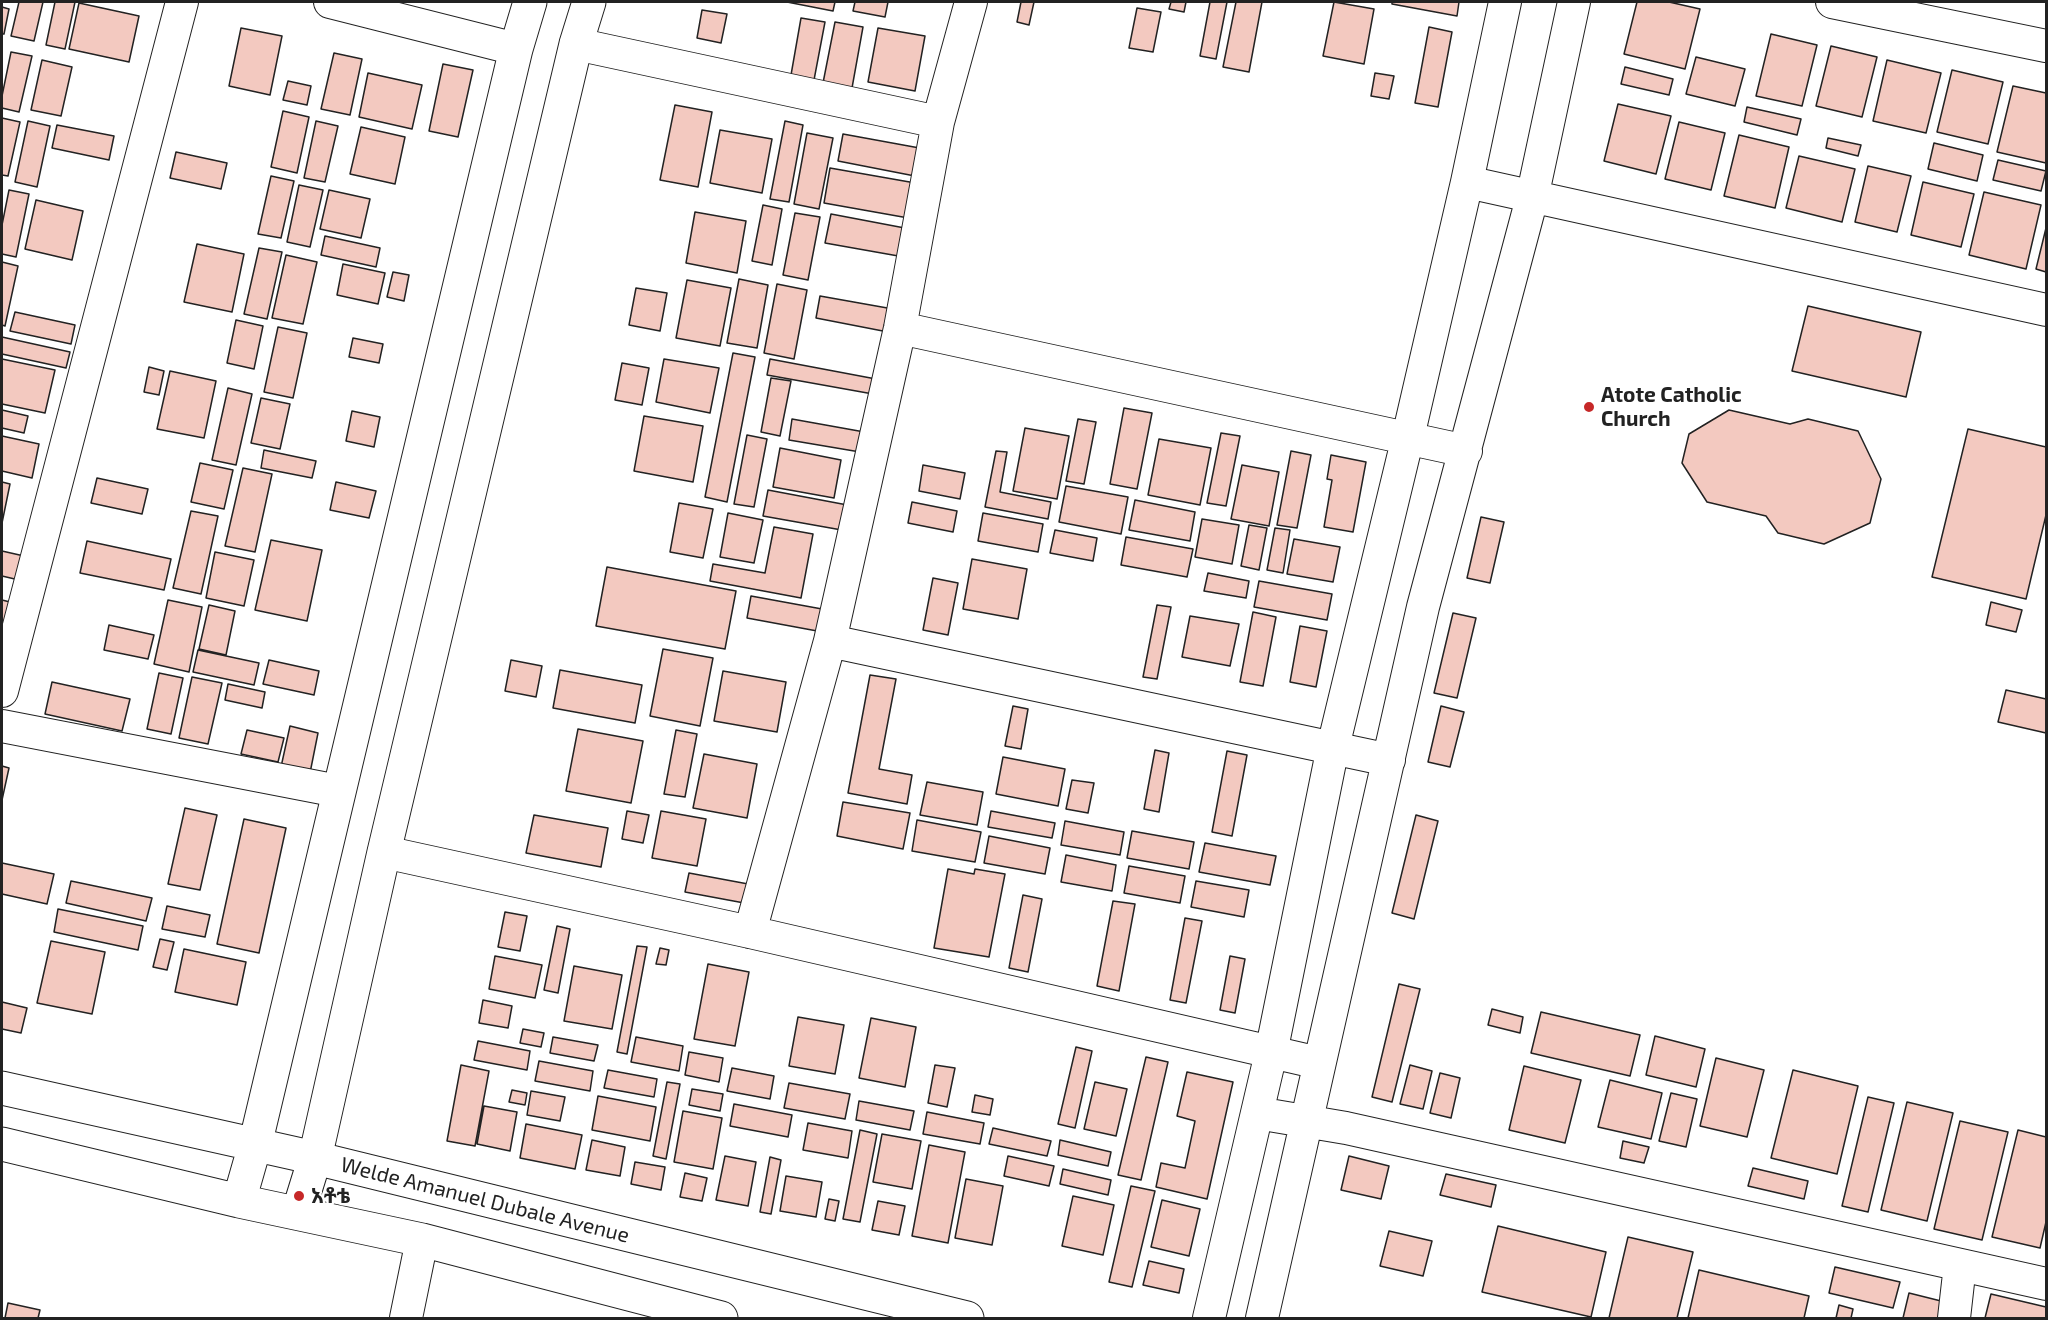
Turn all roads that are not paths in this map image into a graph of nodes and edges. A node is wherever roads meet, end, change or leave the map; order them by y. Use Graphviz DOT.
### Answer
graph roads {
  1 [pos="182,2"];
  2 [pos="330,2"];
  3 [pos="530,2"];
  4 [pos="589,2"];
  5 [pos="971,2"];
  6 [pos="1505,2"];
  7 [pos="1574,2"];
  8 [pos="1837,2"];
  9 [pos="576,44"];
  10 [pos="2046,46"];
  11 [pos="516,49"];
  12 [pos="938,122"];
  13 [pos="1467,182"];
  14 [pos="1532,198"];
  15 [pos="2046,310"];
  16 [pos="900,328"];
  17 [pos="1408,437"];
  18 [pos="1466,451"];
  19 [pos="830,641"];
  20 [pos="2,691"];
  21 [pos="2,726"];
  22 [pos="1333,747"];
  23 [pos="1389,760"];
  24 [pos="338,791"];
  25 [pos="384,852"];
  26 [pos="750,932"];
  27 [pos="1270,1053"];
  28 [pos="1319,1063"];
  29 [pos="2,1088"];
  30 [pos="1257,1113"];
  31 [pos="1306,1120"];
  32 [pos="2,1144"];
  33 [pos="255,1145"];
  34 [pos="315,1158"];
  35 [pos="239,1201"];
  36 [pos="297,1213"];
  37 [pos="422,1240"];
  38 [pos="1960,1265"];
  39 [pos="2046,1284"];
  40 [pos="406,1318"];
  41 [pos="721,1318"];
  42 [pos="967,1318"];
  43 [pos="1209,1318"];
  44 [pos="1262,1318"];
  45 [pos="1954,1318"];
  1 -- 20 [label="street"];
  2 -- 11 [label="street"];
  3 -- 11 [label="main road"];
  4 -- 9 [label="main road"];
  5 -- 12 [label="street"];
  6 -- 13 [label="street"];
  7 -- 14 [label="street"];
  8 -- 10 [label="street"];
  9 -- 12 [label="street"];
  9 -- 25 [label="main road"];
  11 -- 24 [label="main road"];
  12 -- 16 [label="street"];
  13 -- 14 [label="street"];
  13 -- 17 [label="street"];
  14 -- 15 [label="street"];
  14 -- 18 [label="street"];
  16 -- 17 [label="street"];
  16 -- 19 [label="street"];
  17 -- 18 [label="street"];
  17 -- 22 [label="street"];
  18 -- 23 [label="street"];
  19 -- 22 [label="street"];
  19 -- 26 [label="street"];
  21 -- 24 [label="street"];
  22 -- 23 [label="street"];
  22 -- 27 [label="street"];
  23 -- 28 [label="street"];
  24 -- 33 [label="main road"];
  25 -- 26 [label="street"];
  25 -- 34 [label="main road"];
  26 -- 27 [label="street"];
  27 -- 28 [label="street"];
  27 -- 30 [label="street"];
  28 -- 31 [label="street"];
  29 -- 33 [label="main road, Welde Amanuel Dubale Avenue"];
  30 -- 31 [label="street"];
  30 -- 43 [label="street"];
  31 -- 38 [label="street"];
  31 -- 44 [label="street"];
  32 -- 35 [label="main road"];
  33 -- 34 [label="main road, Welde Amanuel Dubale Avenue"];
  33 -- 35 [label="main road"];
  34 -- 36 [label="main road"];
  34 -- 42 [label="main road, Welde Amanuel Dubale Avenue"];
  35 -- 36 [label="main road"];
  36 -- 37 [label="main road"];
  37 -- 40 [label="street"];
  37 -- 41 [label="main road"];
  38 -- 39 [label="street"];
  38 -- 45 [label="street"];
}
